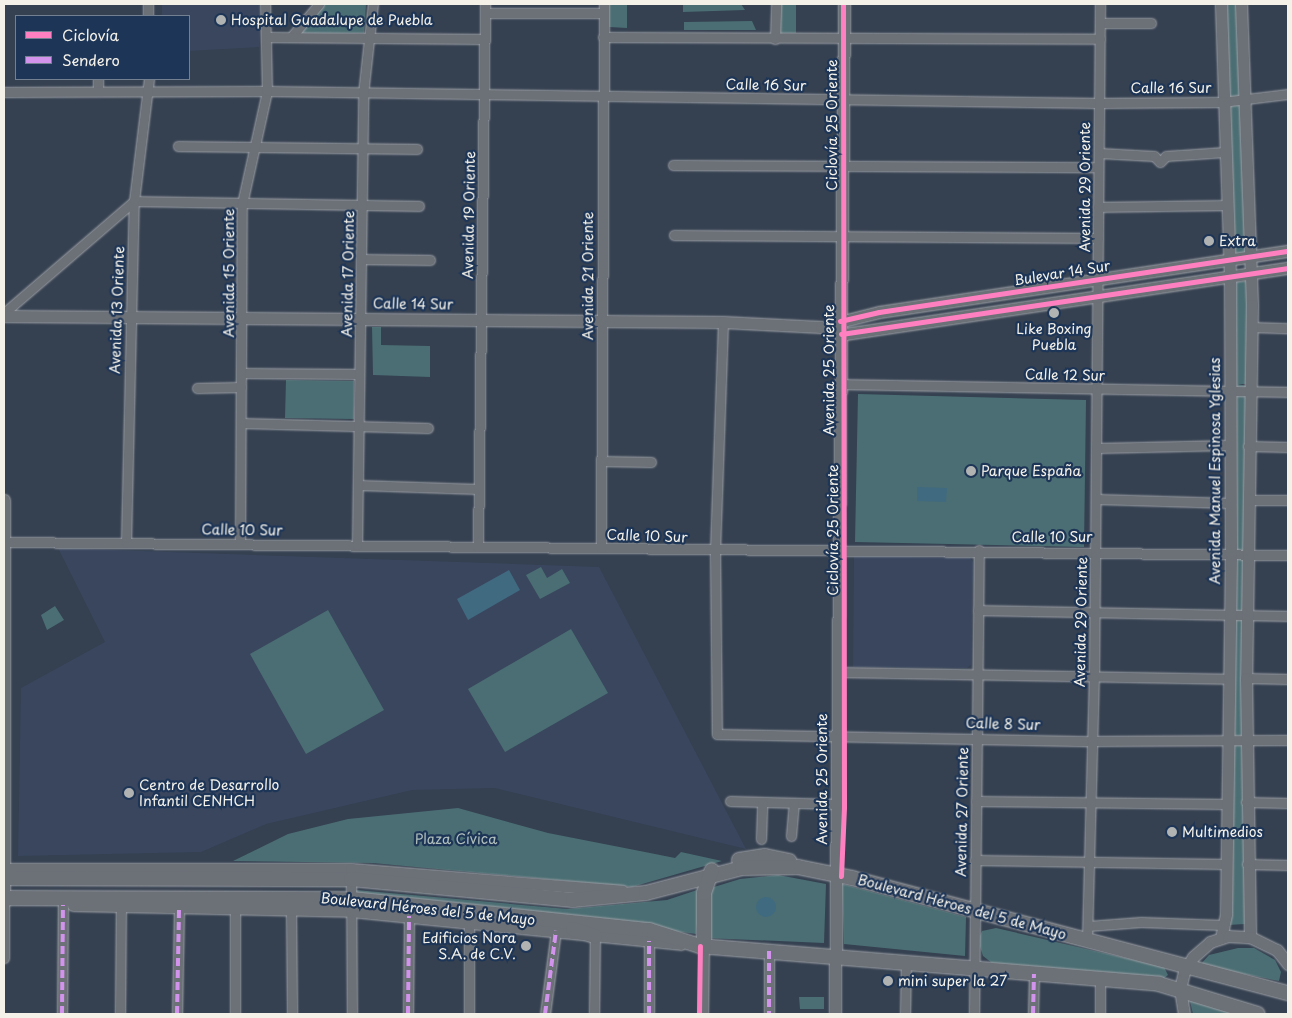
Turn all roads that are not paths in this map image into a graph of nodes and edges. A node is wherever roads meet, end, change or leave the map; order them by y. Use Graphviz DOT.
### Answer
graph roads {
  1 [pos="265,4"];
  2 [pos="319,4"];
  3 [pos="373,4"];
  4 [pos="776,4"];
  5 [pos="844,4"];
  6 [pos="1100,4"];
  7 [pos="1221,4"];
  8 [pos="1242,4"];
  9 [pos="485,9"];
  10 [pos="604,9"];
  11 [pos="1100,23"];
  12 [pos="1151,23"];
  13 [pos="292,36"];
  14 [pos="266,37"];
  15 [pos="603,37"];
  16 [pos="775,38"];
  17 [pos="484,39"];
  18 [pos="843,39"];
  19 [pos="1100,39"];
  20 [pos="369,40"];
  21 [pos="98,80"];
  22 [pos="149,80"];
  23 [pos="98,91"];
  24 [pos="267,91"];
  25 [pos="4,92"];
  26 [pos="149,92"];
  27 [pos="363,94"];
  28 [pos="1288,94"];
  29 [pos="484,96"];
  30 [pos="602,97"];
  31 [pos="844,100"];
  32 [pos="1243,100"];
  33 [pos="1222,102"];
  34 [pos="1099,103"];
  35 [pos="178,146"];
  36 [pos="255,148"];
  37 [pos="363,148"];
  38 [pos="417,149"];
  39 [pos="1225,152"];
  40 [pos="1099,153"];
  41 [pos="673,165"];
  42 [pos="843,167"];
  43 [pos="1098,167"];
  44 [pos="134,201"];
  45 [pos="242,204"];
  46 [pos="1227,205"];
  47 [pos="363,206"];
  48 [pos="419,206"];
  49 [pos="1098,206"];
  50 [pos="674,235"];
  51 [pos="842,237"];
  52 [pos="1098,238"];
  53 [pos="1288,251"];
  54 [pos="1249,256"];
  55 [pos="362,259"];
  56 [pos="1230,259"];
  57 [pos="430,260"];
  58 [pos="1288,268"];
  59 [pos="1250,273"];
  60 [pos="1230,276"];
  61 [pos="1097,280"];
  62 [pos="1097,296"];
  63 [pos="4,314"];
  64 [pos="130,316"];
  65 [pos="243,317"];
  66 [pos="360,319"];
  67 [pos="481,320"];
  68 [pos="601,320"];
  69 [pos="723,322"];
  70 [pos="840,322"];
  71 [pos="821,327"];
  72 [pos="1251,327"];
  73 [pos="1288,328"];
  74 [pos="841,334"];
  75 [pos="241,373"];
  76 [pos="359,374"];
  77 [pos="841,384"];
  78 [pos="241,387"];
  79 [pos="197,388"];
  80 [pos="1097,390"];
  81 [pos="1230,392"];
  82 [pos="1250,392"];
  83 [pos="1288,392"];
  84 [pos="241,423"];
  85 [pos="359,426"];
  86 [pos="428,428"];
  87 [pos="1230,445"];
  88 [pos="1248,446"];
  89 [pos="1288,447"];
  90 [pos="1097,448"];
  91 [pos="601,461"];
  92 [pos="651,462"];
  93 [pos="358,485"];
  94 [pos="479,489"];
  95 [pos="1096,499"];
  96 [pos="4,500"];
  97 [pos="1248,500"];
  98 [pos="1288,500"];
  99 [pos="1230,503"];
  100 [pos="5,542"];
  101 [pos="126,543"];
  102 [pos="240,544"];
  103 [pos="357,545"];
  104 [pos="478,547"];
  105 [pos="601,548"];
  106 [pos="979,550"];
  107 [pos="1096,551"];
  108 [pos="715,552"];
  109 [pos="839,553"];
  110 [pos="1231,554"];
  111 [pos="1248,555"];
  112 [pos="1288,555"];
  113 [pos="978,610"];
  114 [pos="1095,613"];
  115 [pos="1230,616"];
  116 [pos="1247,616"];
  117 [pos="1288,616"];
  118 [pos="5,622"];
  119 [pos="838,672"];
  120 [pos="977,674"];
  121 [pos="1094,676"];
  122 [pos="1246,678"];
  123 [pos="1228,679"];
  124 [pos="1288,679"];
  125 [pos="838,736"];
  126 [pos="976,737"];
  127 [pos="1227,738"];
  128 [pos="1246,739"];
  129 [pos="1288,740"];
  130 [pos="1091,741"];
  131 [pos="5,769"];
  132 [pos="730,801"];
  133 [pos="976,801"];
  134 [pos="1090,802"];
  135 [pos="1246,802"];
  136 [pos="762,803"];
  137 [pos="794,803"];
  138 [pos="1288,803"];
  139 [pos="837,804"];
  140 [pos="1226,804"];
  141 [pos="791,836"];
  142 [pos="761,839"];
  143 [pos="975,860"];
  144 [pos="1089,864"];
  145 [pos="1226,864"];
  146 [pos="1247,864"];
  147 [pos="1288,865"];
  148 [pos="4,874"];
  149 [pos="351,874"];
  150 [pos="836,875"];
  151 [pos="709,877"];
  152 [pos="253,897"];
  153 [pos="4,898"];
  154 [pos="4,903"];
  155 [pos="64,905"];
  156 [pos="352,905"];
  157 [pos="121,906"];
  158 [pos="179,907"];
  159 [pos="235,908"];
  160 [pos="291,910"];
  161 [pos="974,912"];
  162 [pos="409,916"];
  163 [pos="469,921"];
  164 [pos="543,921"];
  165 [pos="1224,925"];
  166 [pos="556,932"];
  167 [pos="1087,933"];
  168 [pos="595,936"];
  169 [pos="1250,936"];
  170 [pos="1221,938"];
  171 [pos="649,941"];
  172 [pos="702,946"];
  173 [pos="769,951"];
  174 [pos="4,958"];
  175 [pos="835,958"];
  176 [pos="906,962"];
  177 [pos="1288,964"];
  178 [pos="1187,966"];
  179 [pos="974,969"];
  180 [pos="1034,974"];
  181 [pos="1100,980"];
  182 [pos="1180,989"];
  183 [pos="1288,993"];
  184 [pos="62,1014"];
  185 [pos="120,1014"];
  186 [pos="177,1014"];
  187 [pos="235,1014"];
  188 [pos="292,1014"];
  189 [pos="352,1014"];
  190 [pos="408,1014"];
  191 [pos="469,1014"];
  192 [pos="545,1014"];
  193 [pos="594,1014"];
  194 [pos="649,1014"];
  195 [pos="703,1014"];
  196 [pos="769,1014"];
  197 [pos="835,1014"];
  198 [pos="906,1014"];
  199 [pos="974,1014"];
  200 [pos="1033,1014"];
  201 [pos="1100,1014"];
  202 [pos="1184,1014"];
  203 [pos="1258,1014"];
  1 -- 14 [label="street, Avenida 15 Oriente"];
  2 -- 13 [label="street"];
  3 -- 20 [label="street, Avenida 17 Oriente"];
  4 -- 16 [label="street"];
  5 -- 18 [label="main road, Avenida 25 Oriente"];
  6 -- 11 [label="street, Avenida 29 Oriente"];
  7 -- 33 [label="main road, Avenida Manuel Espinosa Yglesias"];
  8 -- 32 [label="main road"];
  9 -- 10 [label="street"];
  9 -- 17 [label="street, Avenida 19 Oriente"];
  10 -- 15 [label="street, Avenida 21 Oriente"];
  11 -- 12 [label="street"];
  11 -- 19 [label="street, Avenida 29 Oriente"];
  13 -- 14 [label="street"];
  13 -- 20 [label="street"];
  14 -- 24 [label="street, Avenida 15 Oriente"];
  15 -- 16 [label="street"];
  15 -- 30 [label="street, Avenida 21 Oriente"];
  16 -- 18 [label="street"];
  17 -- 20 [label="street"];
  17 -- 29 [label="street, Avenida 19 Oriente"];
  18 -- 19 [label="street"];
  18 -- 31 [label="main road, Avenida 25 Oriente"];
  19 -- 34 [label="street, Avenida 29 Oriente"];
  20 -- 27 [label="street, Avenida 17 Oriente"];
  21 -- 23 [label="street"];
  22 -- 26 [label="street, Avenida 13 Oriente"];
  23 -- 25 [label="street, Calle 16 Sur"];
  23 -- 26 [label="street, Calle 16 Sur"];
  24 -- 26 [label="street, Calle 16 Sur"];
  24 -- 27 [label="street, Calle 16 Sur"];
  24 -- 36 [label="street, Avenida 15 Oriente"];
  26 -- 44 [label="street, Avenida 13 Oriente"];
  27 -- 29 [label="street, Calle 16 Sur"];
  27 -- 37 [label="street, Avenida 17 Oriente"];
  28 -- 32 [label="street, Calle 16 Sur"];
  29 -- 30 [label="street, Calle 16 Sur"];
  29 -- 67 [label="street, Avenida 19 Oriente"];
  30 -- 31 [label="street, Calle 16 Sur"];
  30 -- 68 [label="street, Avenida 21 Oriente"];
  31 -- 34 [label="street, Calle 16 Sur"];
  31 -- 42 [label="main road, Avenida 25 Oriente"];
  32 -- 33 [label="street, Calle 16 Sur"];
  32 -- 54 [label="main road"];
  33 -- 34 [label="street, Calle 16 Sur"];
  33 -- 39 [label="main road, Avenida Manuel Espinosa Yglesias"];
  34 -- 40 [label="street, Avenida 29 Oriente"];
  35 -- 36 [label="street"];
  36 -- 37 [label="street"];
  36 -- 45 [label="street, Avenida 15 Oriente"];
  37 -- 38 [label="street"];
  37 -- 47 [label="street, Avenida 17 Oriente"];
  39 -- 40 [label="street"];
  39 -- 46 [label="main road, Avenida Manuel Espinosa Yglesias"];
  40 -- 43 [label="street, Avenida 29 Oriente"];
  41 -- 42 [label="street"];
  42 -- 43 [label="street"];
  42 -- 51 [label="main road, Avenida 25 Oriente"];
  43 -- 49 [label="street, Avenida 29 Oriente"];
  44 -- 45 [label="street"];
  44 -- 63 [label="street, Calle 14 Sur"];
  44 -- 64 [label="street, Avenida 13 Oriente"];
  45 -- 47 [label="street"];
  45 -- 65 [label="street, Avenida 15 Oriente"];
  46 -- 49 [label="street"];
  46 -- 56 [label="main road, Avenida Manuel Espinosa Yglesias"];
  47 -- 48 [label="street"];
  47 -- 55 [label="street, Avenida 17 Oriente"];
  49 -- 52 [label="street, Avenida 29 Oriente"];
  50 -- 51 [label="street"];
  51 -- 52 [label="street"];
  51 -- 70 [label="main road, Avenida 25 Oriente"];
  52 -- 61 [label="street, Avenida 29 Oriente"];
  53 -- 54 [label="main road, Bulevar 14 Sur"];
  54 -- 56 [label="main road, Bulevar 14 Sur"];
  54 -- 59 [label="main road"];
  55 -- 57 [label="street"];
  55 -- 66 [label="street, Avenida 17 Oriente"];
  56 -- 60 [label="main road, Avenida Manuel Espinosa Yglesias"];
  56 -- 61 [label="main road, Bulevar 14 Sur"];
  58 -- 59 [label="main road, Bulevar 14 Sur"];
  59 -- 60 [label="main road, Bulevar 14 Sur"];
  59 -- 72 [label="main road"];
  60 -- 62 [label="main road, Bulevar 14 Sur"];
  60 -- 81 [label="main road, Avenida Manuel Espinosa Yglesias"];
  61 -- 62 [label="street, Avenida 29 Oriente"];
  61 -- 70 [label="main road, Bulevar 14 Sur"];
  62 -- 74 [label="main road, Bulevar 14 Sur"];
  62 -- 80 [label="street, Avenida 29 Oriente"];
  63 -- 64 [label="main road, Calle 14 Sur"];
  64 -- 65 [label="main road, Calle 14 Sur"];
  64 -- 101 [label="street, Avenida 13 Oriente"];
  65 -- 66 [label="main road, Calle 14 Sur"];
  65 -- 75 [label="street, Avenida 15 Oriente"];
  66 -- 67 [label="main road, Calle 14 Sur"];
  66 -- 76 [label="street, Avenida 17 Oriente"];
  67 -- 68 [label="main road, Calle 14 Sur"];
  67 -- 94 [label="street, Avenida 19 Oriente"];
  68 -- 69 [label="main road, Calle 14 Sur"];
  68 -- 91 [label="street, Avenida 21 Oriente"];
  69 -- 71 [label="main road, Calle 14 Sur"];
  69 -- 108 [label="street"];
  70 -- 71 [label="main road, Calle 14 Sur"];
  70 -- 74 [label="main road, Avenida 25 Oriente"];
  71 -- 74 [label="main road, Calle 14 Sur"];
  72 -- 73 [label="street"];
  72 -- 82 [label="main road"];
  74 -- 77 [label="main road, Avenida 25 Oriente"];
  75 -- 76 [label="street"];
  75 -- 78 [label="street, Avenida 15 Oriente"];
  76 -- 85 [label="street, Avenida 17 Oriente"];
  77 -- 80 [label="street, Calle 12 Sur"];
  77 -- 109 [label="main road, Avenida 25 Oriente"];
  78 -- 79 [label="street"];
  78 -- 84 [label="street, Avenida 15 Oriente"];
  80 -- 81 [label="street, Calle 12 Sur"];
  80 -- 90 [label="street, Avenida 29 Oriente"];
  81 -- 82 [label="street, Calle 12 Sur"];
  81 -- 87 [label="main road, Avenida Manuel Espinosa Yglesias"];
  82 -- 83 [label="street, Calle 12 Sur"];
  82 -- 88 [label="main road"];
  84 -- 85 [label="street"];
  84 -- 102 [label="street, Avenida 15 Oriente"];
  85 -- 86 [label="street"];
  85 -- 93 [label="street, Avenida 17 Oriente"];
  87 -- 90 [label="street"];
  87 -- 99 [label="main road, Avenida Manuel Espinosa Yglesias"];
  88 -- 89 [label="street"];
  88 -- 97 [label="main road"];
  90 -- 95 [label="street, Avenida 29 Oriente"];
  91 -- 92 [label="street"];
  91 -- 105 [label="street, Avenida 21 Oriente"];
  93 -- 94 [label="street"];
  93 -- 103 [label="street, Avenida 17 Oriente"];
  94 -- 104 [label="street, Avenida 19 Oriente"];
  95 -- 99 [label="street"];
  95 -- 107 [label="street, Avenida 29 Oriente"];
  96 -- 100 [label="main road"];
  97 -- 98 [label="street"];
  97 -- 111 [label="main road"];
  99 -- 110 [label="main road, Avenida Manuel Espinosa Yglesias"];
  100 -- 101 [label="street, Calle 10 Sur"];
  100 -- 118 [label="main road"];
  101 -- 102 [label="street, Calle 10 Sur"];
  102 -- 103 [label="street, Calle 10 Sur"];
  103 -- 104 [label="street, Calle 10 Sur"];
  104 -- 105 [label="street, Calle 10 Sur"];
  105 -- 108 [label="street, Calle 10 Sur"];
  106 -- 107 [label="street, Calle 10 Sur"];
  106 -- 109 [label="street, Calle 10 Sur"];
  106 -- 113 [label="street, Avenida 27 Oriente"];
  107 -- 110 [label="street, Calle 10 Sur"];
  107 -- 114 [label="street, Avenida 29 Oriente"];
  108 -- 109 [label="street, Calle 10 Sur"];
  108 -- 125 [label="street, Calle 8 Sur"];
  109 -- 119 [label="main road, Avenida 25 Oriente"];
  110 -- 111 [label="street, Calle 10 Sur"];
  110 -- 115 [label="main road, Avenida Manuel Espinosa Yglesias"];
  111 -- 112 [label="street, Calle 10 Sur"];
  111 -- 116 [label="main road"];
  113 -- 114 [label="street"];
  113 -- 120 [label="street, Avenida 27 Oriente"];
  114 -- 115 [label="street"];
  114 -- 121 [label="street, Avenida 29 Oriente"];
  115 -- 116 [label="street"];
  115 -- 123 [label="main road, Avenida Manuel Espinosa Yglesias"];
  116 -- 117 [label="street"];
  116 -- 122 [label="main road"];
  118 -- 131 [label="main road"];
  119 -- 120 [label="street"];
  119 -- 125 [label="main road, Avenida 25 Oriente"];
  120 -- 121 [label="street"];
  120 -- 126 [label="street, Avenida 27 Oriente"];
  121 -- 123 [label="street"];
  121 -- 130 [label="street, Avenida 29 Oriente"];
  122 -- 124 [label="street"];
  122 -- 128 [label="main road"];
  123 -- 127 [label="main road, Avenida Manuel Espinosa Yglesias"];
  125 -- 126 [label="street, Calle 8 Sur"];
  125 -- 139 [label="main road, Avenida 25 Oriente"];
  126 -- 130 [label="street, Calle 8 Sur"];
  126 -- 133 [label="street, Avenida 27 Oriente"];
  127 -- 128 [label="street, Calle 8 Sur"];
  127 -- 130 [label="street, Calle 8 Sur"];
  127 -- 140 [label="main road, Avenida Manuel Espinosa Yglesias"];
  128 -- 129 [label="street, Calle 8 Sur"];
  128 -- 135 [label="main road"];
  130 -- 134 [label="street, Avenida 29 Oriente"];
  131 -- 148 [label="main road"];
  132 -- 136 [label="street"];
  133 -- 134 [label="street"];
  133 -- 143 [label="street, Avenida 27 Oriente"];
  134 -- 140 [label="street"];
  134 -- 144 [label="street, Avenida 29 Oriente"];
  135 -- 138 [label="street"];
  135 -- 146 [label="main road"];
  136 -- 137 [label="street"];
  136 -- 142 [label="street"];
  137 -- 139 [label="street"];
  137 -- 141 [label="street"];
  139 -- 150 [label="main road, Avenida 25 Oriente"];
  140 -- 145 [label="main road, Avenida Manuel Espinosa Yglesias"];
  143 -- 144 [label="street"];
  143 -- 161 [label="street, Avenida 27 Oriente"];
  144 -- 145 [label="street"];
  144 -- 167 [label="street, Avenida 29 Oriente"];
  145 -- 165 [label="main road, Avenida Manuel Espinosa Yglesias"];
  146 -- 147 [label="street"];
  146 -- 169 [label="main road"];
  148 -- 149 [label="main road, Boulevard Héroes del 5 de Mayo"];
  148 -- 153 [label="main road"];
  149 -- 151 [label="main road, Boulevard Héroes del 5 de Mayo"];
  149 -- 156 [label="street"];
  150 -- 151 [label="main road, Boulevard Héroes del 5 de Mayo"];
  150 -- 161 [label="main road, Boulevard Héroes del 5 de Mayo"];
  150 -- 175 [label="main road, Avenida 25 Oriente"];
  151 -- 172 [label="main road"];
  152 -- 153 [label="main road, Boulevard Héroes del 5 de Mayo"];
  152 -- 156 [label="main road, Boulevard Héroes del 5 de Mayo"];
  152 -- 159 [label="main road"];
  153 -- 154 [label="main road"];
  154 -- 155 [label="main road, Boulevard Héroes del 5 de Mayo"];
  154 -- 174 [label="street"];
  155 -- 157 [label="main road, Boulevard Héroes del 5 de Mayo"];
  155 -- 184 [label="street"];
  156 -- 160 [label="main road, Boulevard Héroes del 5 de Mayo"];
  156 -- 162 [label="main road, Boulevard Héroes del 5 de Mayo"];
  156 -- 164 [label="main road, Boulevard Héroes del 5 de Mayo"];
  156 -- 189 [label="street"];
  157 -- 158 [label="main road, Boulevard Héroes del 5 de Mayo"];
  157 -- 185 [label="street"];
  158 -- 159 [label="main road, Boulevard Héroes del 5 de Mayo"];
  158 -- 186 [label="street"];
  159 -- 160 [label="main road, Boulevard Héroes del 5 de Mayo"];
  159 -- 187 [label="street"];
  160 -- 188 [label="street"];
  161 -- 167 [label="main road, Boulevard Héroes del 5 de Mayo"];
  161 -- 179 [label="street, Avenida 27 Oriente"];
  162 -- 163 [label="main road, Boulevard Héroes del 5 de Mayo"];
  162 -- 190 [label="street"];
  163 -- 166 [label="main road, Boulevard Héroes del 5 de Mayo"];
  163 -- 191 [label="street"];
  164 -- 168 [label="main road"];
  164 -- 172 [label="main road, Boulevard Héroes del 5 de Mayo"];
  165 -- 167 [label="street"];
  165 -- 170 [label="main road, Avenida Manuel Espinosa Yglesias"];
  166 -- 168 [label="main road, Boulevard Héroes del 5 de Mayo"];
  166 -- 192 [label="street"];
  167 -- 178 [label="main road, Boulevard Héroes del 5 de Mayo"];
  168 -- 171 [label="main road, Boulevard Héroes del 5 de Mayo"];
  168 -- 193 [label="street"];
  169 -- 170 [label="main road"];
  169 -- 177 [label="main road"];
  170 -- 178 [label="main road"];
  171 -- 172 [label="main road, Boulevard Héroes del 5 de Mayo"];
  171 -- 194 [label="street"];
  172 -- 173 [label="main road, Boulevard Héroes del 5 de Mayo"];
  172 -- 195 [label="street"];
  173 -- 175 [label="main road, Boulevard Héroes del 5 de Mayo"];
  173 -- 196 [label="street"];
  175 -- 176 [label="main road, Boulevard Héroes del 5 de Mayo"];
  175 -- 197 [label="main road, Avenida 25 Oriente"];
  176 -- 179 [label="main road, Boulevard Héroes del 5 de Mayo"];
  176 -- 198 [label="street"];
  178 -- 182 [label="main road"];
  178 -- 183 [label="main road, Boulevard Héroes del 5 de Mayo"];
  179 -- 180 [label="main road, Boulevard Héroes del 5 de Mayo"];
  179 -- 199 [label="street, Avenida 27 Oriente"];
  180 -- 181 [label="main road, Boulevard Héroes del 5 de Mayo"];
  180 -- 200 [label="street"];
  181 -- 182 [label="main road, Boulevard Héroes del 5 de Mayo"];
  181 -- 201 [label="street"];
  182 -- 202 [label="main road"];
  182 -- 203 [label="main road, Boulevard Héroes del 5 de Mayo"];
}
